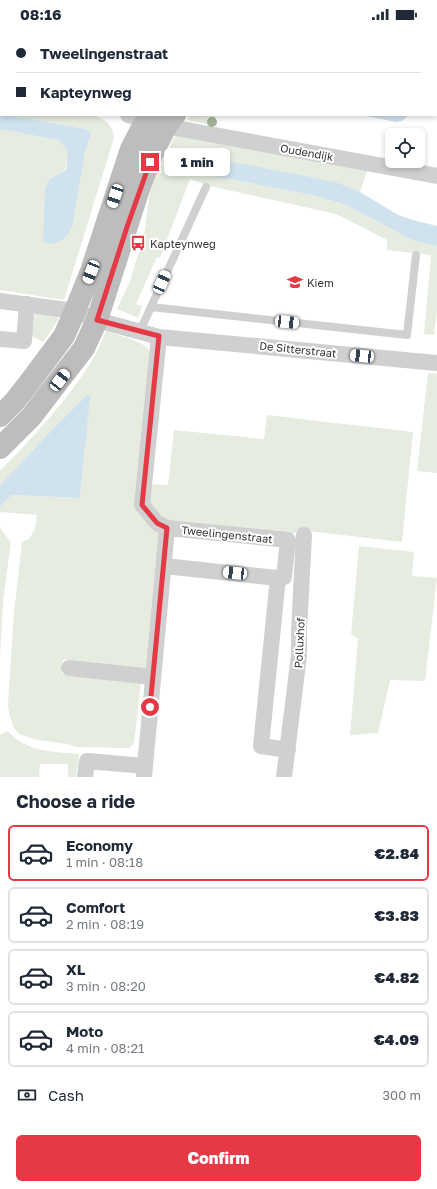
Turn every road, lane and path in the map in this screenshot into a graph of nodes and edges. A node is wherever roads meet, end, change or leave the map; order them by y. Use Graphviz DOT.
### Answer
graph roads {
  1 [pos="157,120"];
  2 [pos="437,176"];
  3 [pos="206,187"];
  4 [pos="416,255"];
  5 [pos="0,301"];
  6 [pos="27,304"];
  7 [pos="151,308"];
  8 [pos="75,311"];
  9 [pos="97,320"];
  10 [pos="140,331"];
  11 [pos="159,336"];
  12 [pos="0,339"];
  13 [pos="437,363"];
  14 [pos="0,416"];
  15 [pos="0,448"];
  16 [pos="167,528"];
  17 [pos="304,535"];
  18 [pos="164,566"];
  19 [pos="278,578"];
  20 [pos="69,668"];
  21 [pos="153,677"];
  22 [pos="288,750"];
  23 [pos="145,772"];
  24 [pos="85,777"];
  25 [pos="284,777"];
  1 -- 2 [label="street, Oudendijk"];
  1 -- 8 [label="street"];
  1 -- 9 [label="street"];
  3 -- 7 [label="lane"];
  4 -- 7 [label="lane"];
  5 -- 6 [label="street, De Sitterstraat"];
  6 -- 8 [label="street, De Sitterstraat"];
  6 -- 12 [label="street"];
  7 -- 10 [label="lane"];
  8 -- 9 [label="street, De Sitterstraat"];
  8 -- 14 [label="street"];
  9 -- 10 [label="street, De Sitterstraat"];
  9 -- 15 [label="street"];
  10 -- 11 [label="street, De Sitterstraat"];
  11 -- 13 [label="street, De Sitterstraat"];
  11 -- 16 [label="street"];
  16 -- 18 [label="street, Tweelingenstraat"];
  16 -- 19 [label="street, Tweelingenstraat"];
  17 -- 22 [label="street, Polluxhof"];
  18 -- 19 [label="street"];
  18 -- 21 [label="street, Tweelingenstraat"];
  19 -- 22 [label="street"];
  20 -- 21 [label="street"];
  21 -- 23 [label="street, Tweelingenstraat"];
  22 -- 25 [label="street, Polluxhof"];
  23 -- 24 [label="street, Tweelingenstraat"];
}
